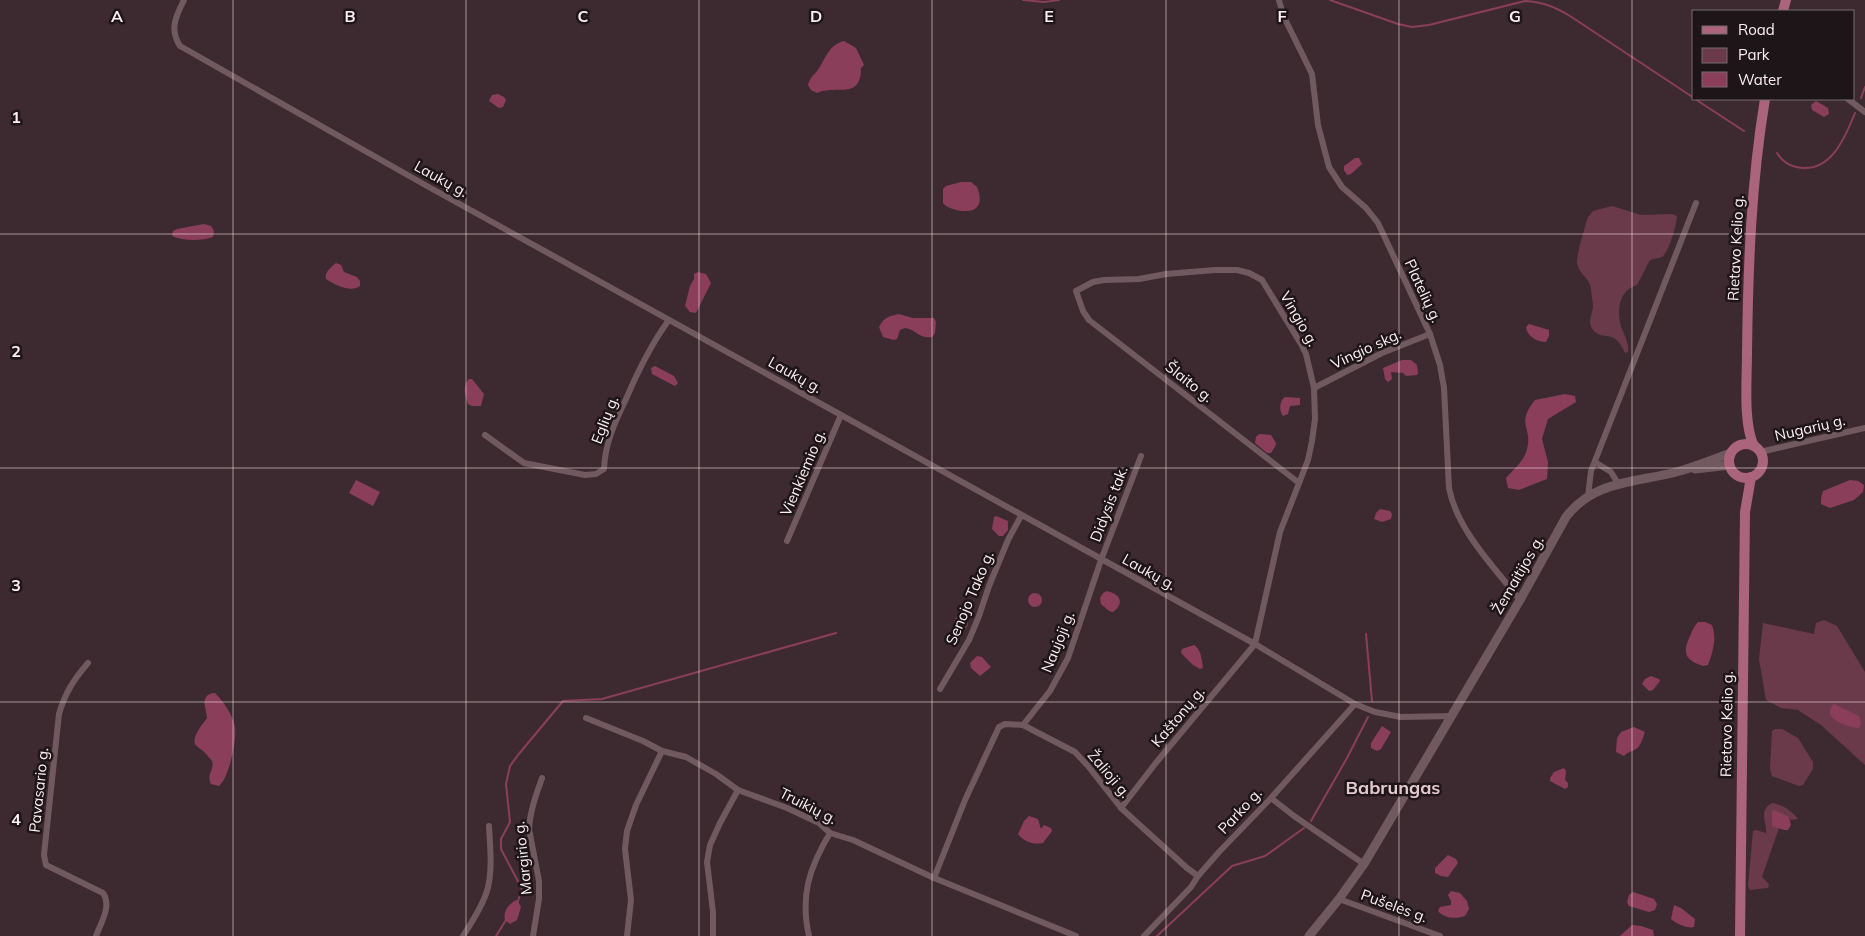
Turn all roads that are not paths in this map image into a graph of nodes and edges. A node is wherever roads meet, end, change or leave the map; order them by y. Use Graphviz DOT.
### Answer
graph roads {
  1 [pos="184,0"];
  2 [pos="1279,0"];
  3 [pos="1765,100"];
  4 [pos="1849,100"];
  5 [pos="1865,112"];
  6 [pos="1696,203"];
  7 [pos="1076,290"];
  8 [pos="669,320"];
  9 [pos="1430,334"];
  10 [pos="1314,388"];
  11 [pos="1746,400"];
  12 [pos="841,415"];
  13 [pos="1865,428"];
  14 [pos="485,434"];
  15 [pos="1735,449"];
  16 [pos="1757,449"];
  17 [pos="1141,456"];
  18 [pos="1594,462"];
  19 [pos="1730,465"];
  20 [pos="1680,471"];
  21 [pos="1746,477"];
  22 [pos="1299,483"];
  23 [pos="1619,485"];
  24 [pos="1588,496"];
  25 [pos="1021,516"];
  26 [pos="787,541"];
  27 [pos="1101,560"];
  28 [pos="1520,600"];
  29 [pos="1255,644"];
  30 [pos="88,663"];
  31 [pos="940,689"];
  32 [pos="1355,704"];
  33 [pos="1452,716"];
  34 [pos="586,718"];
  35 [pos="1023,725"];
  36 [pos="662,751"];
  37 [pos="542,778"];
  38 [pos="738,790"];
  39 [pos="1271,798"];
  40 [pos="1122,808"];
  41 [pos="489,826"];
  42 [pos="830,833"];
  43 [pos="1364,864"];
  44 [pos="1198,876"];
  45 [pos="934,878"];
  46 [pos="1339,899"];
  47 [pos="96,936"];
  48 [pos="463,936"];
  49 [pos="533,936"];
  50 [pos="626,936"];
  51 [pos="714,936"];
  52 [pos="809,936"];
  53 [pos="1076,936"];
  54 [pos="1144,936"];
  55 [pos="1309,936"];
  56 [pos="1440,936"];
  57 [pos="1740,936"];
  1 -- 8 [label="street, Laukų g."];
  2 -- 9 [label="street, Platelių g."];
  3 -- 11 [label="main road, Rietavo Kelio g."];
  4 -- 5 [label="street"];
  6 -- 18 [label="street"];
  7 -- 10 [label="street, Vingio g."];
  7 -- 22 [label="street, Šlaito g."];
  8 -- 12 [label="street, Laukų g."];
  8 -- 14 [label="street, Eglių g."];
  9 -- 10 [label="street, Vingio skg."];
  9 -- 28 [label="street, Platelių g."];
  10 -- 22 [label="street, Vingio g."];
  11 -- 15 [label="main road, Rietavo Kelio g."];
  11 -- 16 [label="main road, Rietavo Kelio g."];
  12 -- 25 [label="street, Laukų g."];
  12 -- 26 [label="street, Vienkiemio g."];
  13 -- 16 [label="street, Nugarių g."];
  15 -- 16 [label="main road"];
  15 -- 19 [label="main road, Rietavo Kelio g."];
  15 -- 20 [label="main road"];
  16 -- 21 [label="main road, Rietavo Kelio g."];
  17 -- 27 [label="street, Didysis tak."];
  18 -- 23 [label="street"];
  18 -- 24 [label="street"];
  19 -- 20 [label="main road"];
  19 -- 21 [label="main road"];
  20 -- 23 [label="main road"];
  21 -- 57 [label="main road, Rietavo Kelio g."];
  22 -- 29 [label="street, Vingio g."];
  23 -- 24 [label="main road"];
  24 -- 28 [label="main road, Žemaitijos g."];
  25 -- 27 [label="street, Laukų g."];
  25 -- 31 [label="street, Senojo Tako g."];
  27 -- 29 [label="street, Laukų g."];
  27 -- 35 [label="street, Naujoji g."];
  28 -- 33 [label="main road, Žemaitijos g."];
  29 -- 32 [label="street, Laukų g."];
  29 -- 40 [label="street, Kaštonų g."];
  30 -- 47 [label="street, Pavasario g."];
  32 -- 33 [label="street, Laukų g."];
  32 -- 39 [label="street, Parko g."];
  33 -- 43 [label="main road, Žemaitijos g."];
  34 -- 36 [label="street, Truikių g."];
  35 -- 40 [label="street, Žalioji g."];
  35 -- 45 [label="street"];
  36 -- 38 [label="street, Truikių g."];
  36 -- 50 [label="street"];
  37 -- 49 [label="street, Margirio g."];
  38 -- 42 [label="street, Truikių g."];
  38 -- 51 [label="street"];
  39 -- 43 [label="street"];
  39 -- 44 [label="street, Parko g."];
  40 -- 44 [label="street, Žalioji g."];
  41 -- 48 [label="street"];
  42 -- 45 [label="street, Truikių g."];
  42 -- 52 [label="street"];
  43 -- 46 [label="main road, Žemaitijos g."];
  44 -- 54 [label="street, Parko g."];
  45 -- 53 [label="street, Truikių g."];
  46 -- 55 [label="main road, Žemaitijos g."];
  46 -- 56 [label="street, Pušelės g."];
}
